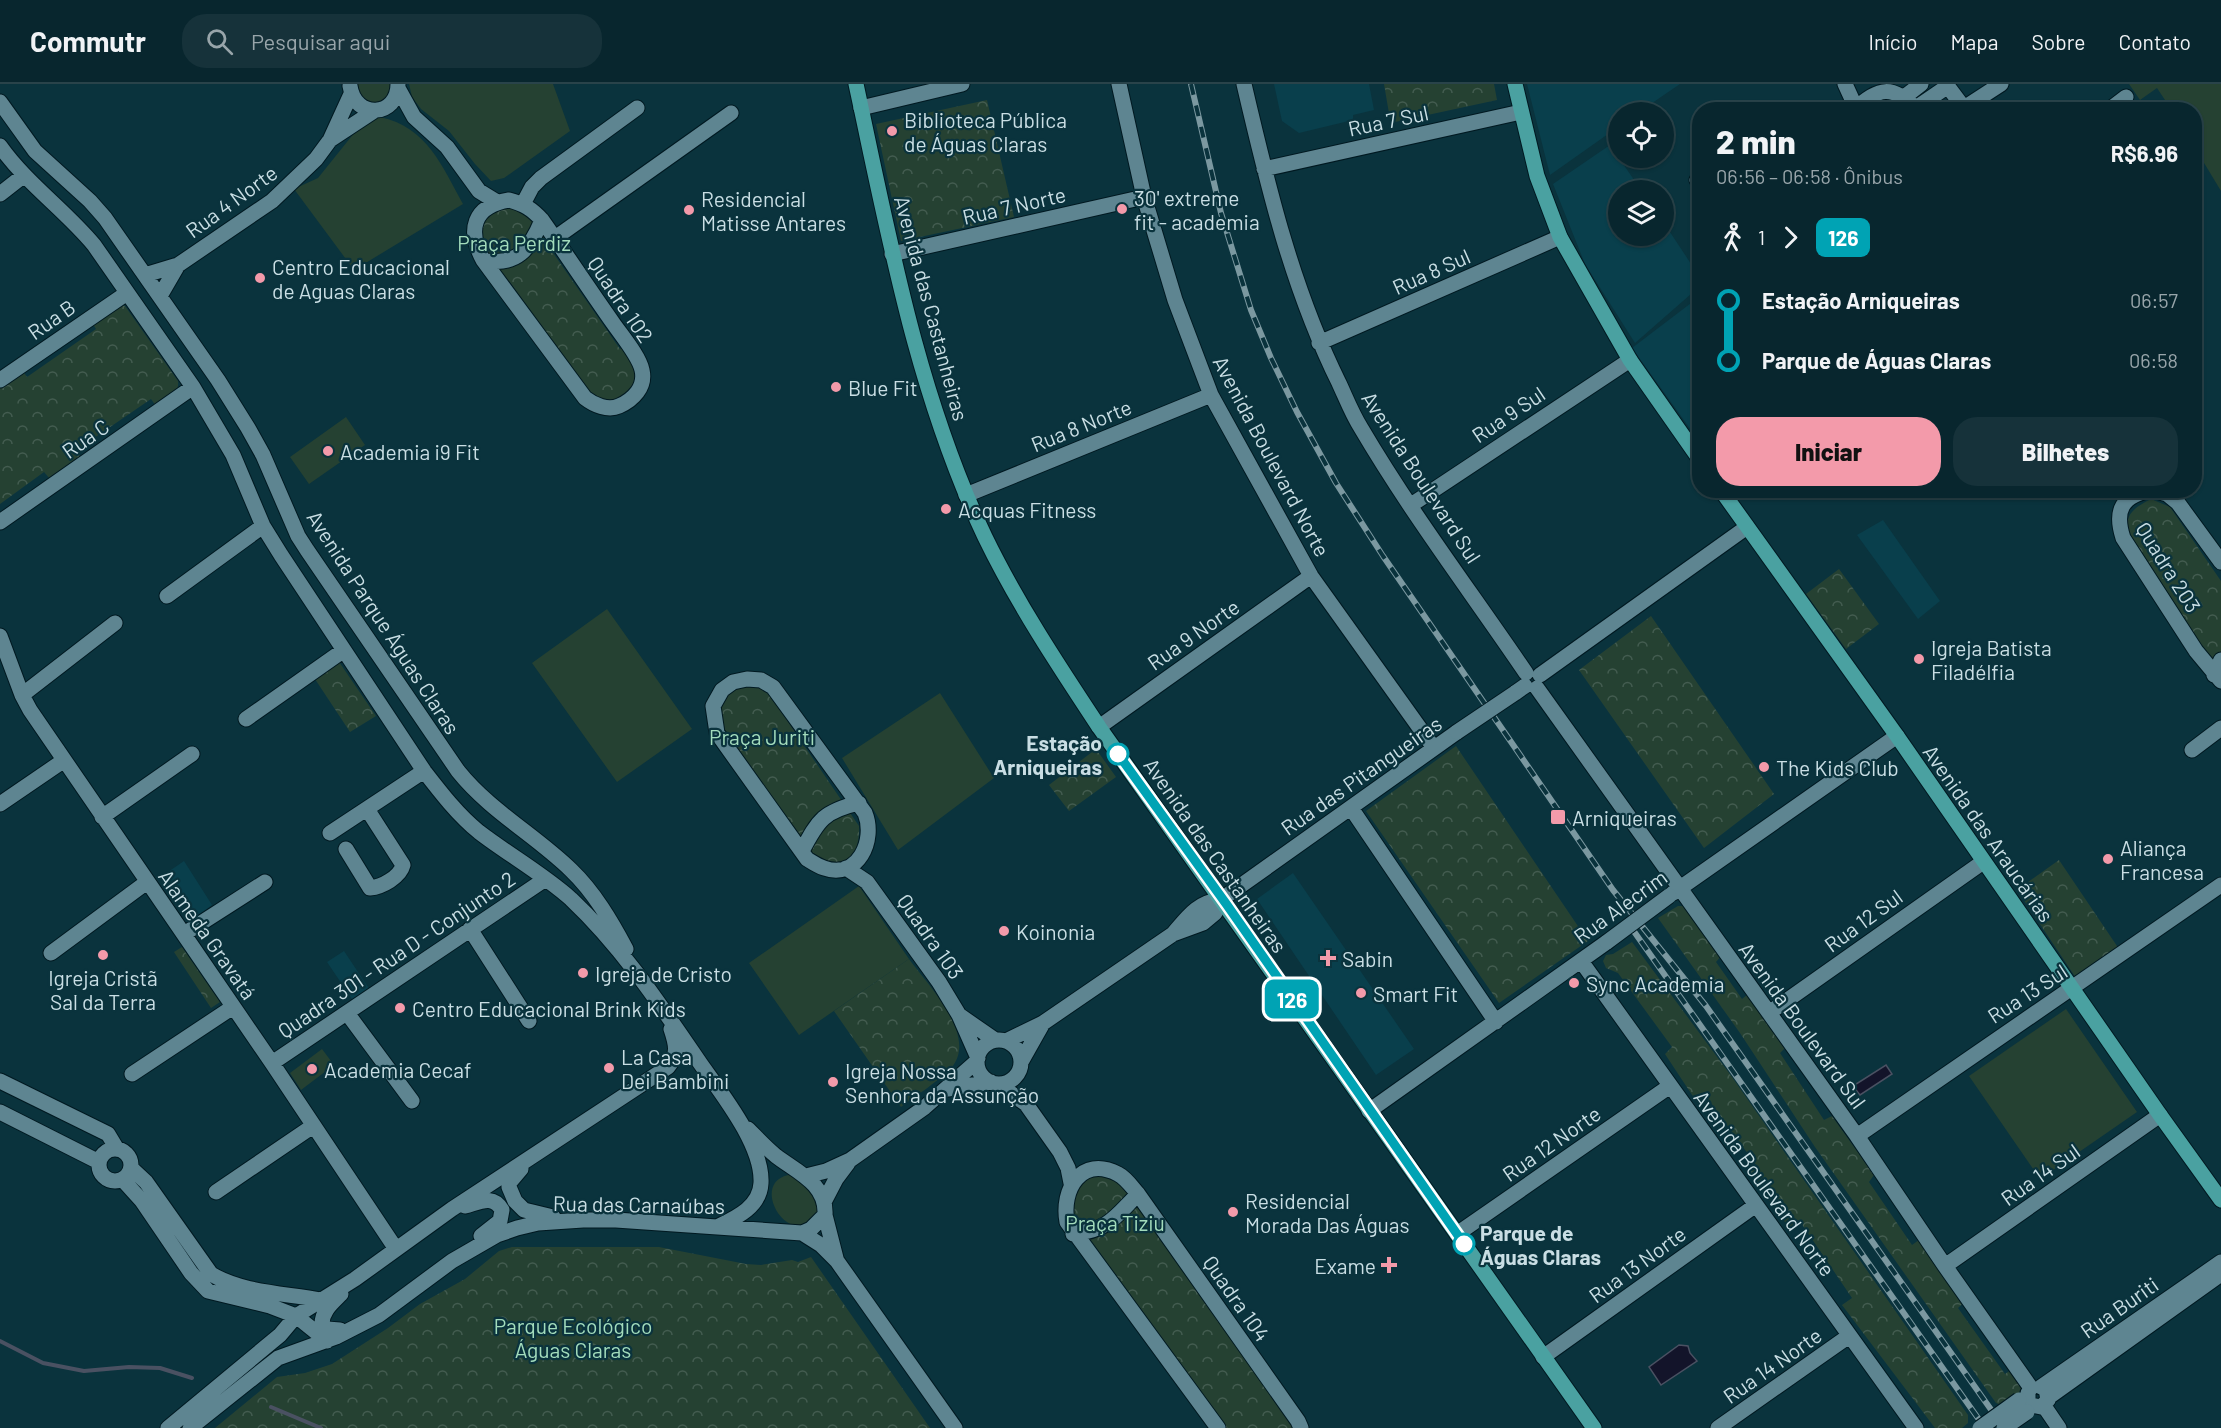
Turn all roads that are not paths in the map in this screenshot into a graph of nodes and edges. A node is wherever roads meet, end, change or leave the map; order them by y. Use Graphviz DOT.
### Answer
graph roads {
  1 [pos="856,84"];
  2 [pos="962,84"];
  3 [pos="1119,84"];
  4 [pos="1244,84"];
  5 [pos="1515,84"];
  6 [pos="1845,84"];
  7 [pos="1855,84"];
  8 [pos="1921,84"];
  9 [pos="2001,84"];
  10 [pos="1947,85"];
  11 [pos="398,86"];
  12 [pos="350,87"];
  13 [pos="1873,94"];
  14 [pos="1903,98"];
  15 [pos="2126,98"];
  16 [pos="0,102"];
  17 [pos="1852,102"];
  18 [pos="1863,102"];
  19 [pos="1908,102"];
  20 [pos="1926,102"];
  21 [pos="1960,102"];
  22 [pos="1973,102"];
  23 [pos="2120,102"];
  24 [pos="637,108"];
  25 [pos="861,108"];
  26 [pos="377,110"];
  27 [pos="1521,112"];
  28 [pos="730,113"];
  29 [pos="414,117"];
  30 [pos="330,140"];
  31 [pos="0,146"];
  32 [pos="1264,169"];
  33 [pos="23,176"];
  34 [pos="479,191"];
  35 [pos="0,194"];
  36 [pos="1144,197"];
  37 [pos="497,202"];
  38 [pos="523,204"];
  39 [pos="483,209"];
  40 [pos="542,220"];
  41 [pos="1560,237"];
  42 [pos="555,238"];
  43 [pos="892,254"];
  44 [pos="483,260"];
  45 [pos="178,265"];
  46 [pos="145,275"];
  47 [pos="127,293"];
  48 [pos="160,297"];
  49 [pos="1319,343"];
  50 [pos="1630,360"];
  51 [pos="0,380"];
  52 [pos="193,387"];
  53 [pos="1211,395"];
  54 [pos="1692,449"];
  55 [pos="966,495"];
  56 [pos="1727,498"];
  57 [pos="2130,498"];
  58 [pos="2172,498"];
  59 [pos="1411,504"];
  60 [pos="0,522"];
  61 [pos="263,526"];
  62 [pos="1747,527"];
  63 [pos="2221,562"];
  64 [pos="1311,576"];
  65 [pos="167,597"];
  66 [pos="115,623"];
  67 [pos="0,636"];
  68 [pos="344,650"];
  69 [pos="2221,660"];
  70 [pos="2218,678"];
  71 [pos="1529,683"];
  72 [pos="22,695"];
  73 [pos="412,705"];
  74 [pos="246,719"];
  75 [pos="392,721"];
  76 [pos="1099,727"];
  77 [pos="2221,728"];
  78 [pos="1897,736"];
  79 [pos="1434,747"];
  80 [pos="2192,750"];
  81 [pos="192,754"];
  82 [pos="63,760"];
  83 [pos="424,771"];
  84 [pos="859,803"];
  85 [pos="0,804"];
  86 [pos="1351,808"];
  87 [pos="367,809"];
  88 [pos="102,817"];
  89 [pos="330,833"];
  90 [pos="346,849"];
  91 [pos="802,851"];
  92 [pos="861,858"];
  93 [pos="1983,862"];
  94 [pos="846,868"];
  95 [pos="544,880"];
  96 [pos="147,882"];
  97 [pos="265,882"];
  98 [pos="867,882"];
  99 [pos="2221,885"];
  100 [pos="1674,892"];
  101 [pos="1222,899"];
  102 [pos="470,929"];
  103 [pos="184,934"];
  104 [pos="51,953"];
  105 [pos="1581,961"];
  106 [pos="634,969"];
  107 [pos="2073,989"];
  108 [pos="233,1007"];
  109 [pos="347,1013"];
  110 [pos="1768,1013"];
  111 [pos="667,1014"];
  112 [pos="959,1015"];
  113 [pos="529,1021"];
  114 [pos="1496,1022"];
  115 [pos="1043,1023"];
  116 [pos="1000,1040"];
  117 [pos="977,1059"];
  118 [pos="272,1063"];
  119 [pos="1020,1066"];
  120 [pos="668,1067"];
  121 [pos="707,1073"];
  122 [pos="132,1074"];
  123 [pos="0,1081"];
  124 [pos="994,1083"];
  125 [pos="1670,1086"];
  126 [pos="948,1089"];
  127 [pos="412,1101"];
  128 [pos="1026,1104"];
  129 [pos="1369,1111"];
  130 [pos="0,1112"];
  131 [pos="2160,1115"];
  132 [pos="742,1123"];
  133 [pos="314,1126"];
  134 [pos="1857,1136"];
  135 [pos="117,1149"];
  136 [pos="1060,1152"];
  137 [pos="536,1154"];
  138 [pos="850,1160"];
  139 [pos="99,1162"];
  140 [pos="1089,1170"];
  141 [pos="127,1174"];
  142 [pos="806,1176"];
  143 [pos="1071,1184"];
  144 [pos="216,1192"];
  145 [pos="1138,1194"];
  146 [pos="2221,1200"];
  147 [pos="1756,1205"];
  148 [pos="452,1209"];
  149 [pos="824,1209"];
  150 [pos="583,1220"];
  151 [pos="719,1226"];
  152 [pos="802,1233"];
  153 [pos="1073,1234"];
  154 [pos="1457,1234"];
  155 [pos="396,1249"];
  156 [pos="452,1261"];
  157 [pos="837,1261"];
  158 [pos="2221,1262"];
  159 [pos="1944,1266"];
  160 [pos="2221,1274"];
  161 [pos="355,1279"];
  162 [pos="321,1300"];
  163 [pos="379,1315"];
  164 [pos="296,1316"];
  165 [pos="1849,1336"];
  166 [pos="327,1341"];
  167 [pos="1543,1357"];
  168 [pos="2034,1399"];
  169 [pos="168,1428"];
  170 [pos="190,1428"];
  171 [pos="955,1428"];
  172 [pos="1218,1428"];
  173 [pos="1300,1428"];
  174 [pos="1594,1428"];
  175 [pos="1718,1428"];
  176 [pos="1916,1428"];
  177 [pos="1980,1428"];
  178 [pos="2004,1428"];
  179 [pos="2059,1428"];
  1 -- 25 [label="main road, Avenida das Castanheiras"];
  2 -- 25 [label="street"];
  3 -- 36 [label="street, Avenida Boulevard Norte"];
  4 -- 32 [label="street, Avenida Boulevard Sul"];
  5 -- 27 [label="main road"];
  6 -- 17 [label="street"];
  7 -- 13 [label="street"];
  8 -- 14 [label="street"];
  9 -- 22 [label="street"];
  10 -- 20 [label="street"];
  10 -- 21 [label="street"];
  11 -- 26 [label="street, Rua 4 Norte"];
  11 -- 29 [label="street, Quadra 102"];
  12 -- 26 [label="street"];
  12 -- 30 [label="street, Rua 4 Norte"];
  13 -- 14 [label="street"];
  13 -- 18 [label="street"];
  14 -- 19 [label="street"];
  15 -- 23 [label="street"];
  16 -- 46 [label="street, Avenida Parque Águas Claras"];
  24 -- 38 [label="street"];
  25 -- 43 [label="main road, Avenida das Castanheiras"];
  26 -- 29 [label="street"];
  26 -- 30 [label="street, Rua 4 Norte"];
  27 -- 32 [label="street, Rua 7 Sul"];
  27 -- 41 [label="main road"];
  28 -- 42 [label="street"];
  29 -- 34 [label="street, Quadra 102"];
  30 -- 45 [label="street, Rua 4 Norte"];
  31 -- 33 [label="street, Avenida Parque Águas Claras"];
  32 -- 49 [label="street, Avenida Boulevard Sul"];
  33 -- 35 [label="street"];
  33 -- 47 [label="street, Avenida Parque Águas Claras"];
  34 -- 37 [label="street, Quadra 102"];
  34 -- 39 [label="street, Quadra 102"];
  36 -- 43 [label="street, Rua 7 Norte"];
  36 -- 53 [label="street, Avenida Boulevard Norte"];
  37 -- 38 [label="street, Quadra 102"];
  37 -- 39 [label="street"];
  38 -- 40 [label="street, Quadra 102"];
  39 -- 44 [label="street, Quadra 102"];
  40 -- 42 [label="street, Quadra 102"];
  40 -- 44 [label="street"];
  41 -- 49 [label="street, Rua 8 Sul"];
  41 -- 50 [label="main road"];
  42 -- 44 [label="street, Quadra 102"];
  43 -- 55 [label="main road, Avenida das Castanheiras"];
  45 -- 46 [label="street, Rua 4 Norte"];
  45 -- 48 [label="street, Rua 4 Norte"];
  46 -- 48 [label="street, Avenida Parque Águas Claras"];
  47 -- 51 [label="street, Rua B"];
  47 -- 52 [label="street, Avenida Parque Águas Claras"];
  48 -- 73 [label="street, Avenida Parque Águas Claras"];
  49 -- 59 [label="street, Avenida Boulevard Sul"];
  50 -- 54 [label="main road"];
  50 -- 59 [label="street, Rua 9 Sul"];
  52 -- 60 [label="street, Rua C"];
  52 -- 61 [label="street, Avenida Parque Águas Claras"];
  53 -- 55 [label="street, Rua 8 Norte"];
  53 -- 64 [label="street, Avenida Boulevard Norte"];
  55 -- 76 [label="main road, Avenida das Castanheiras"];
  56 -- 62 [label="main road, Avenida das Araucárias"];
  57 -- 70 [label="street, Quadra 203"];
  58 -- 63 [label="street, Quadra 203"];
  59 -- 71 [label="street, Avenida Boulevard Sul"];
  61 -- 65 [label="street"];
  61 -- 68 [label="street, Avenida Parque Águas Claras"];
  62 -- 71 [label="street, Rua das Pitangueiras"];
  62 -- 78 [label="main road, Avenida das Araucárias"];
  64 -- 76 [label="street, Rua 9 Norte"];
  64 -- 79 [label="street, Avenida Boulevard Norte"];
  66 -- 72 [label="street"];
  67 -- 72 [label="street, Alameda Gravatá"];
  68 -- 74 [label="street"];
  68 -- 75 [label="street, Avenida Parque Águas Claras"];
  69 -- 70 [label="street, Quadra 203"];
  71 -- 79 [label="street, Rua das Pitangueiras, bridge"];
  71 -- 100 [label="street, Avenida Boulevard Sul"];
  72 -- 82 [label="street, Alameda Gravatá"];
  73 -- 75 [label="street"];
  73 -- 106 [label="street, Avenida Parque Águas Claras"];
  75 -- 83 [label="street, Avenida Parque Águas Claras"];
  76 -- 101 [label="main road, Avenida das Castanheiras"];
  77 -- 80 [label="street"];
  78 -- 93 [label="main road, Avenida das Araucárias"];
  78 -- 100 [label="street, Rua Alecrim"];
  79 -- 86 [label="street, Rua das Pitangueiras"];
  81 -- 88 [label="street"];
  82 -- 85 [label="street"];
  82 -- 88 [label="street, Alameda Gravatá"];
  83 -- 87 [label="street"];
  83 -- 95 [label="street, Avenida Parque Águas Claras"];
  84 -- 91 [label="street"];
  84 -- 91 [label="street, Quadra 103"];
  84 -- 92 [label="street, Quadra 103"];
  86 -- 101 [label="street, Rua das Pitangueiras"];
  86 -- 114 [label="street"];
  87 -- 89 [label="street"];
  87 -- 90 [label="street"];
  88 -- 96 [label="street, Alameda Gravatá"];
  91 -- 94 [label="street, Quadra 103"];
  92 -- 94 [label="street"];
  92 -- 98 [label="street, Quadra 103"];
  93 -- 107 [label="main road, Avenida das Araucárias"];
  93 -- 110 [label="street, Rua 12 Sul"];
  94 -- 98 [label="street, Quadra 103"];
  95 -- 102 [label="street, Quadra 301 - Rua D - Conjunto 2"];
  95 -- 106 [label="street, Avenida Parque Águas Claras"];
  96 -- 103 [label="street, Alameda Gravatá"];
  96 -- 104 [label="street"];
  97 -- 103 [label="street"];
  98 -- 112 [label="street, Quadra 103"];
  99 -- 107 [label="street, Rua 13 Sul"];
  100 -- 105 [label="street, Rua Alecrim, bridge"];
  100 -- 110 [label="street, Avenida Boulevard Sul"];
  101 -- 115 [label="street, Rua das Pitangueiras"];
  101 -- 129 [label="main road, Avenida das Castanheiras"];
  102 -- 109 [label="street, Quadra 301 - Rua D - Conjunto 2"];
  102 -- 113 [label="street"];
  103 -- 108 [label="street, Alameda Gravatá"];
  105 -- 114 [label="street, Rua Alecrim"];
  105 -- 125 [label="street, Avenida Boulevard Norte"];
  106 -- 111 [label="street, Avenida Parque Águas Claras"];
  107 -- 131 [label="main road, Avenida das Araucárias"];
  107 -- 134 [label="street, Rua 13 Sul"];
  108 -- 118 [label="street, Alameda Gravatá"];
  108 -- 122 [label="street"];
  109 -- 118 [label="street, Quadra 301 - Rua D - Conjunto 2"];
  109 -- 127 [label="street"];
  110 -- 134 [label="street, Avenida Boulevard Sul"];
  111 -- 120 [label="street"];
  111 -- 121 [label="street, Avenida Parque Águas Claras"];
  112 -- 116 [label="street, Quadra 103"];
  112 -- 117 [label="street, Quadra 103"];
  114 -- 129 [label="street, Rua Alecrim"];
  115 -- 116 [label="street, Rua das Pitangueiras"];
  115 -- 119 [label="street, Rua das Pitangueiras"];
  116 -- 117 [label="street"];
  116 -- 119 [label="street"];
  117 -- 124 [label="street"];
  117 -- 126 [label="street"];
  118 -- 133 [label="street, Alameda Gravatá"];
  119 -- 124 [label="street"];
  119 -- 128 [label="street, Quadra 104"];
  120 -- 121 [label="street"];
  120 -- 137 [label="street"];
  121 -- 132 [label="street, Avenida Parque Águas Claras"];
  123 -- 135 [label="street"];
  124 -- 126 [label="street"];
  124 -- 128 [label="street, Quadra 104"];
  125 -- 147 [label="street, Avenida Boulevard Norte"];
  125 -- 154 [label="street, Rua 12 Norte"];
  126 -- 138 [label="street"];
  128 -- 136 [label="street, Quadra 104"];
  129 -- 154 [label="main road, Avenida das Castanheiras"];
  130 -- 139 [label="street"];
  131 -- 146 [label="main road, Avenida das Araucárias"];
  131 -- 159 [label="street, Rua 14 Sul"];
  132 -- 142 [label="street, Avenida Parque Águas Claras"];
  132 -- 151 [label="street, Avenida Parque Águas Claras"];
  133 -- 144 [label="street"];
  133 -- 155 [label="street, Alameda Gravatá"];
  134 -- 159 [label="street, Avenida Boulevard Sul"];
  135 -- 139 [label="street"];
  135 -- 141 [label="street"];
  136 -- 140 [label="street, Quadra 104"];
  136 -- 143 [label="street, Quadra 104"];
  137 -- 148 [label="street"];
  137 -- 150 [label="street"];
  138 -- 142 [label="street"];
  138 -- 149 [label="street"];
  139 -- 141 [label="street"];
  140 -- 143 [label="street"];
  140 -- 145 [label="street, Quadra 104"];
  141 -- 162 [label="street"];
  141 -- 164 [label="street"];
  142 -- 149 [label="street"];
  143 -- 153 [label="street, Quadra 104"];
  145 -- 153 [label="street"];
  145 -- 173 [label="street, Quadra 104"];
  147 -- 165 [label="street, Avenida Boulevard Norte"];
  147 -- 167 [label="street, Rua 13 Norte"];
  148 -- 155 [label="street"];
  148 -- 156 [label="street"];
  149 -- 152 [label="street"];
  149 -- 157 [label="street"];
  150 -- 151 [label="street, Rua das Carnaúbas"];
  150 -- 156 [label="street, Rua das Carnaúbas"];
  151 -- 152 [label="street, Rua das Carnaúbas"];
  152 -- 157 [label="street"];
  153 -- 172 [label="street, Quadra 104"];
  154 -- 167 [label="main road, Avenida das Castanheiras"];
  155 -- 161 [label="street"];
  156 -- 163 [label="street, Rua das Carnaúbas"];
  157 -- 171 [label="street"];
  158 -- 168 [label="street, Rua Buriti"];
  159 -- 168 [label="street, Avenida Boulevard Sul"];
  160 -- 168 [label="street, Rua Buriti"];
  161 -- 162 [label="street"];
  161 -- 163 [label="street"];
  162 -- 164 [label="street"];
  163 -- 166 [label="street, Rua das Carnaúbas"];
  164 -- 166 [label="street"];
  164 -- 169 [label="street"];
  165 -- 175 [label="street, Rua 14 Norte"];
  165 -- 176 [label="street, Avenida Boulevard Norte"];
  166 -- 170 [label="street, Rua das Carnaúbas"];
  167 -- 174 [label="main road, Avenida das Castanheiras"];
  168 -- 177 [label="street, Rua Buriti, bridge"];
  168 -- 178 [label="street, Rua Buriti, bridge"];
  168 -- 179 [label="street, Avenida Boulevard Sul"];
}
